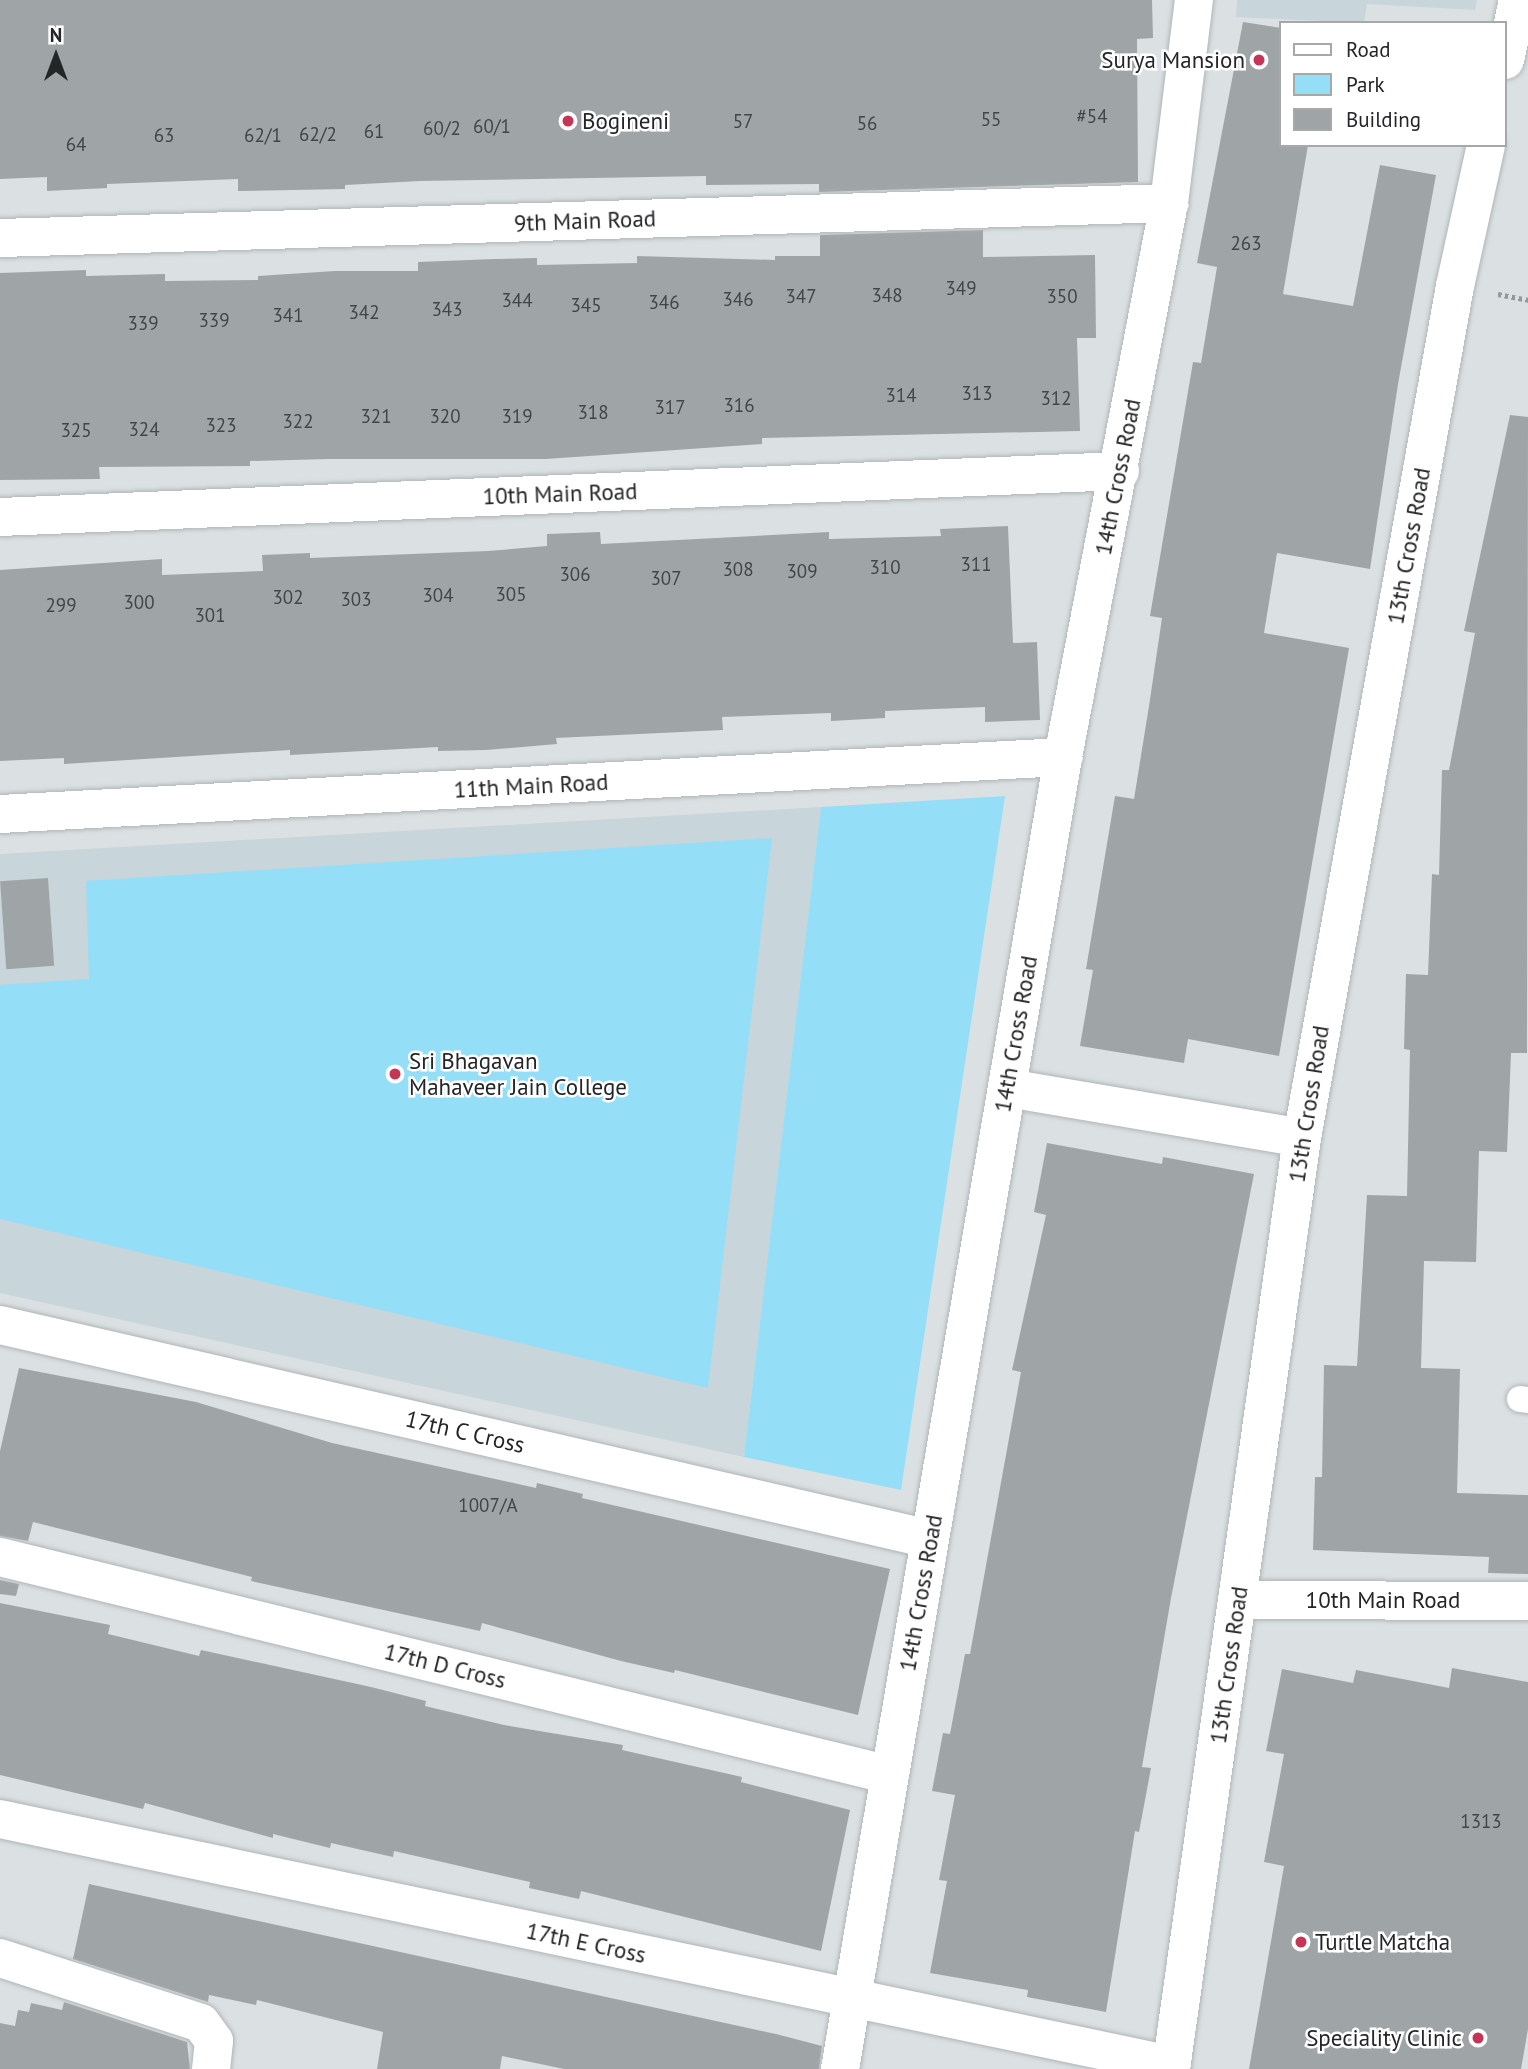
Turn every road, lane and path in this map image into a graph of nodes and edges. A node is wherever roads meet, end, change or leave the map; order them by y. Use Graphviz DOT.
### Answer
graph roads {
  1 [pos="1194,0"];
  2 [pos="1518,0"];
  3 [pos="1507,51"];
  4 [pos="1486,147"];
  5 [pos="1169,203"];
  6 [pos="0,238"];
  7 [pos="1120,471"];
  8 [pos="0,517"];
  9 [pos="1063,757"];
  10 [pos="0,814"];
  11 [pos="1007,1088"];
  12 [pos="1302,1138"];
  13 [pos="0,1325"];
  14 [pos="930,1539"];
  15 [pos="0,1557"];
  16 [pos="1239,1600"];
  17 [pos="1528,1601"];
  18 [pos="890,1775"];
  19 [pos="0,1819"];
  20 [pos="0,1958"];
  21 [pos="850,1999"];
  22 [pos="1171,2067"];
  23 [pos="211,2069"];
  24 [pos="840,2069"];
  1 -- 5 [label="street, 14th Cross Road"];
  2 -- 3 [label="street"];
  4 -- 12 [label="street, 13th Cross Road"];
  5 -- 6 [label="street, 9th Main Road"];
  5 -- 7 [label="street, 14th Cross Road"];
  7 -- 8 [label="street, 10th Main Road"];
  7 -- 9 [label="street, 14th Cross Road"];
  9 -- 10 [label="street, 11th Main Road"];
  9 -- 11 [label="street, 14th Cross Road"];
  11 -- 12 [label="street"];
  11 -- 14 [label="street, 14th Cross Road"];
  12 -- 16 [label="street, 13th Cross Road"];
  13 -- 14 [label="street, 17th C Cross"];
  14 -- 18 [label="street, 14th Cross Road"];
  15 -- 18 [label="street, 17th D Cross"];
  16 -- 17 [label="street, 10th Main Road"];
  16 -- 22 [label="street, 13th Cross Road"];
  18 -- 21 [label="street, 14th Cross Road"];
  19 -- 21 [label="street, 17th E Cross"];
  20 -- 23 [label="street"];
  21 -- 22 [label="street, 17th E Cross"];
  21 -- 24 [label="street, 14th Cross Road"];
}
